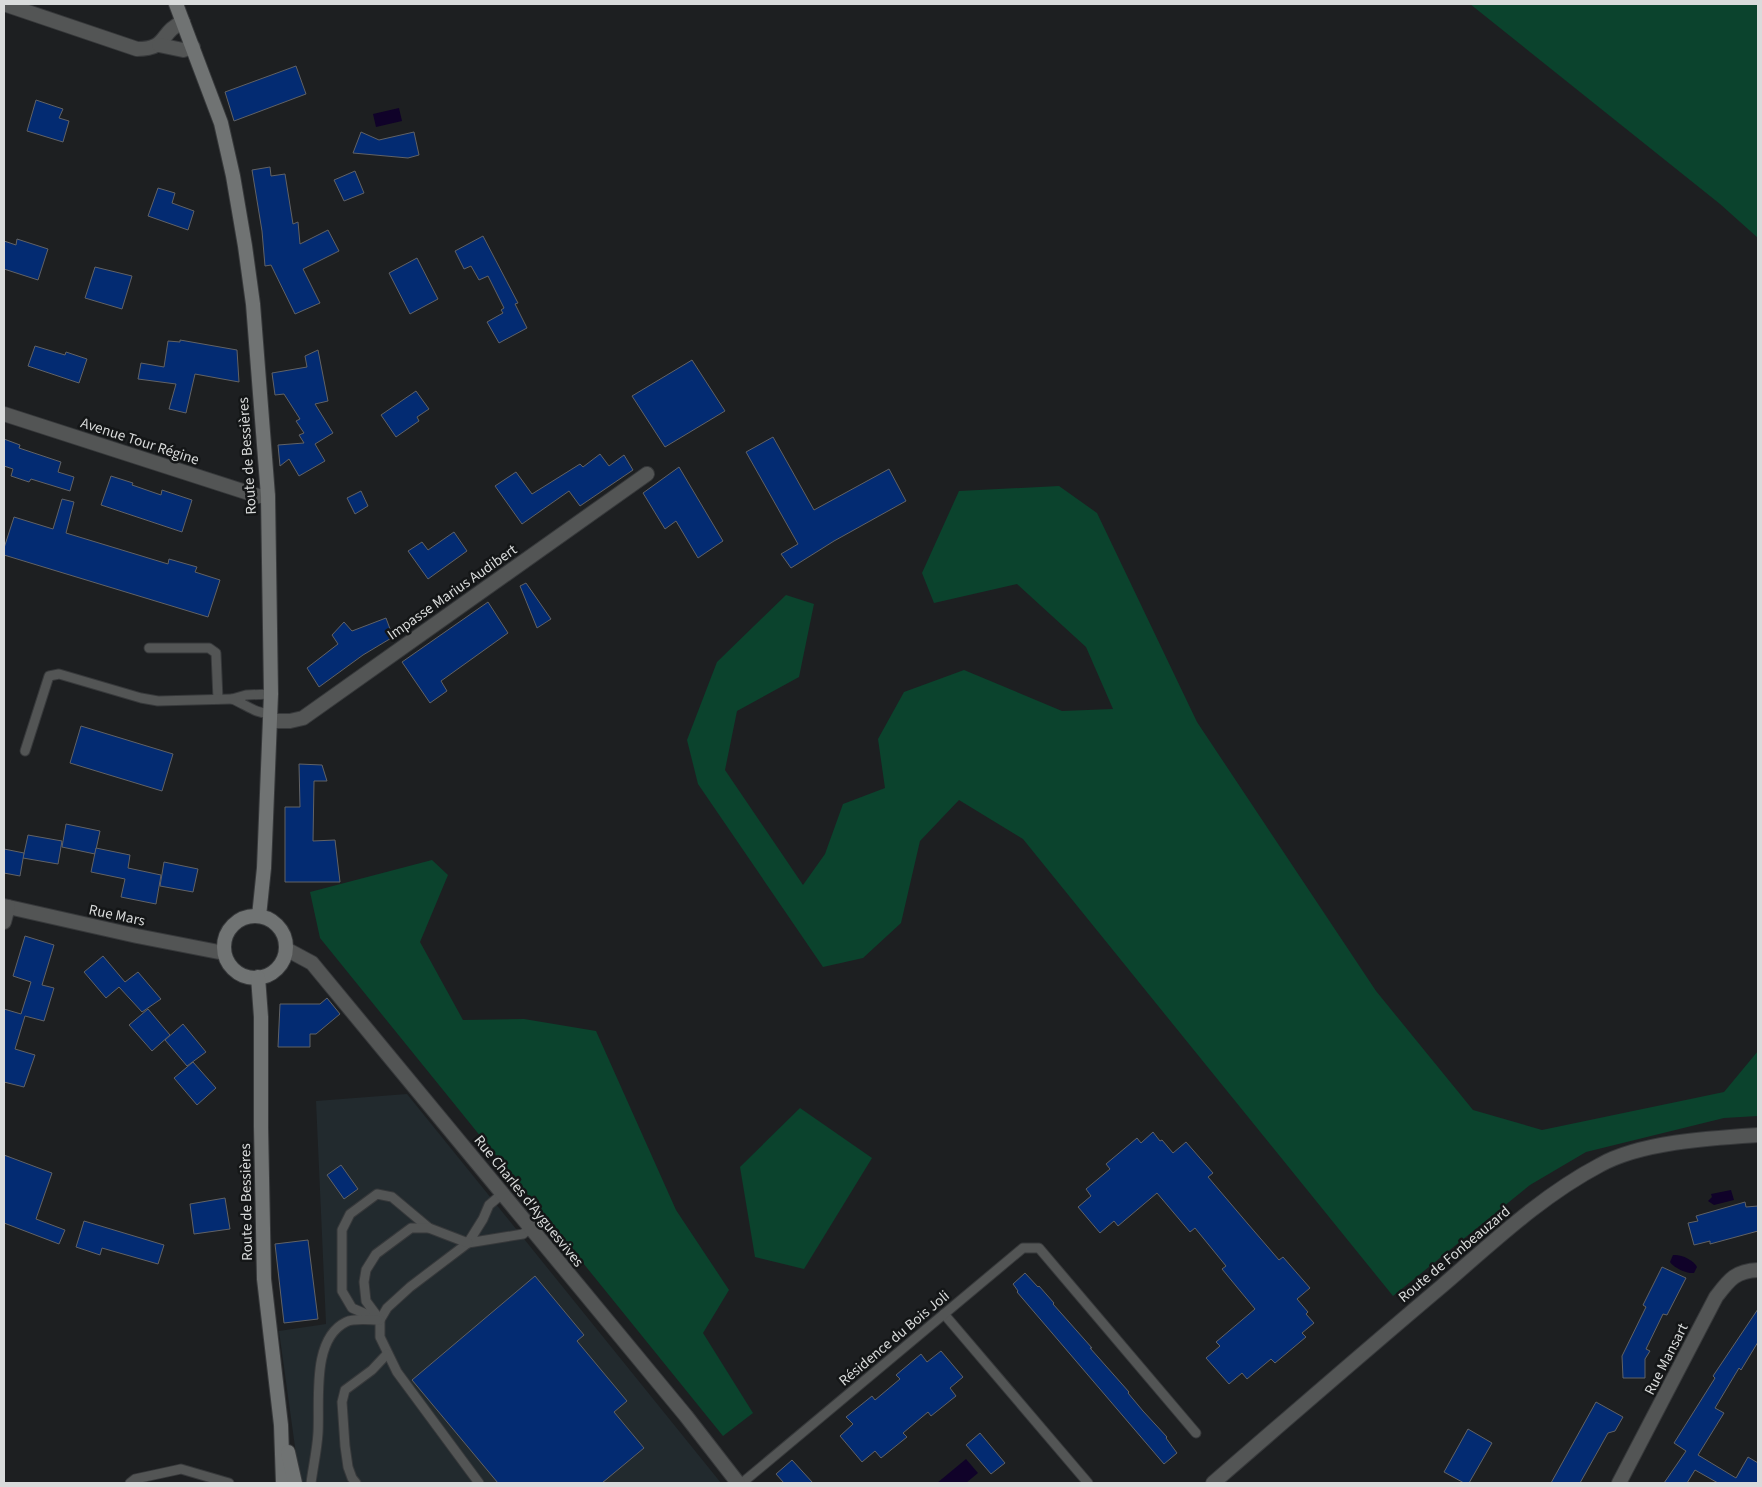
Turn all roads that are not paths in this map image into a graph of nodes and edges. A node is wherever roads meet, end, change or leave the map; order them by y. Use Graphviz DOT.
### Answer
graph roads {
  1 [pos="4,4"];
  2 [pos="176,4"];
  3 [pos="183,22"];
  4 [pos="159,45"];
  5 [pos="193,47"];
  6 [pos="4,414"];
  7 [pos="647,474"];
  8 [pos="268,496"];
  9 [pos="149,648"];
  10 [pos="271,694"];
  11 [pos="218,699"];
  12 [pos="232,699"];
  13 [pos="270,718"];
  14 [pos="25,750"];
  15 [pos="6,906"];
  16 [pos="259,916"];
  17 [pos="4,922"];
  18 [pos="286,949"];
  19 [pos="224,953"];
  20 [pos="258,977"];
  21 [pos="1758,1135"];
  22 [pos="502,1194"];
  23 [pos="430,1228"];
  24 [pos="530,1228"];
  25 [pos="468,1243"];
  26 [pos="1758,1270"];
  27 [pos="944,1314"];
  28 [pos="380,1320"];
  29 [pos="387,1354"];
  30 [pos="281,1425"];
  31 [pos="1196,1433"];
  32 [pos="130,1483"];
  33 [pos="229,1483"];
  34 [pos="283,1483"];
  35 [pos="295,1483"];
  36 [pos="311,1483"];
  37 [pos="356,1483"];
  38 [pos="479,1483"];
  39 [pos="740,1483"];
  40 [pos="1088,1483"];
  41 [pos="1213,1483"];
  42 [pos="1619,1483"];
  1 -- 4 [label="street"];
  2 -- 3 [label="main road, Route de Bessières"];
  3 -- 4 [label="street"];
  3 -- 5 [label="main road, Route de Bessières"];
  4 -- 5 [label="street"];
  5 -- 8 [label="main road, Route de Bessières"];
  6 -- 8 [label="street, Avenue Tour Régine"];
  7 -- 13 [label="street, Impasse Marius Audibert"];
  8 -- 10 [label="main road, Route de Bessières"];
  9 -- 11 [label="lane"];
  10 -- 12 [label="lane"];
  10 -- 13 [label="main road, Route de Bessières"];
  11 -- 12 [label="lane"];
  11 -- 14 [label="lane"];
  12 -- 13 [label="lane"];
  13 -- 16 [label="main road, Route de Bessières"];
  15 -- 17 [label="street"];
  15 -- 19 [label="street, Rue Mars"];
  16 -- 18 [label="main road"];
  16 -- 19 [label="main road"];
  18 -- 20 [label="main road"];
  18 -- 22 [label="street, Rue Charles d'Ayguesvives"];
  19 -- 20 [label="main road"];
  20 -- 30 [label="main road, Route de Bessières"];
  21 -- 41 [label="street, Route de Fonbeauzard"];
  22 -- 24 [label="street, Rue Charles d'Ayguesvives"];
  22 -- 25 [label="lane"];
  23 -- 25 [label="lane"];
  23 -- 28 [label="lane"];
  23 -- 28 [label="lane"];
  24 -- 25 [label="lane"];
  24 -- 39 [label="street, Rue Charles d'Ayguesvives"];
  25 -- 28 [label="lane"];
  26 -- 42 [label="street, Rue Mansart"];
  27 -- 31 [label="lane, Résidence du Bois Joli"];
  27 -- 39 [label="lane, Résidence du Bois Joli"];
  27 -- 40 [label="lane"];
  28 -- 29 [label="lane"];
  28 -- 36 [label="lane"];
  29 -- 37 [label="lane"];
  29 -- 38 [label="lane"];
  30 -- 34 [label="main road, Route de Bessières"];
  30 -- 35 [label="main road, Route de Bessières"];
  32 -- 33 [label="lane"];
}
